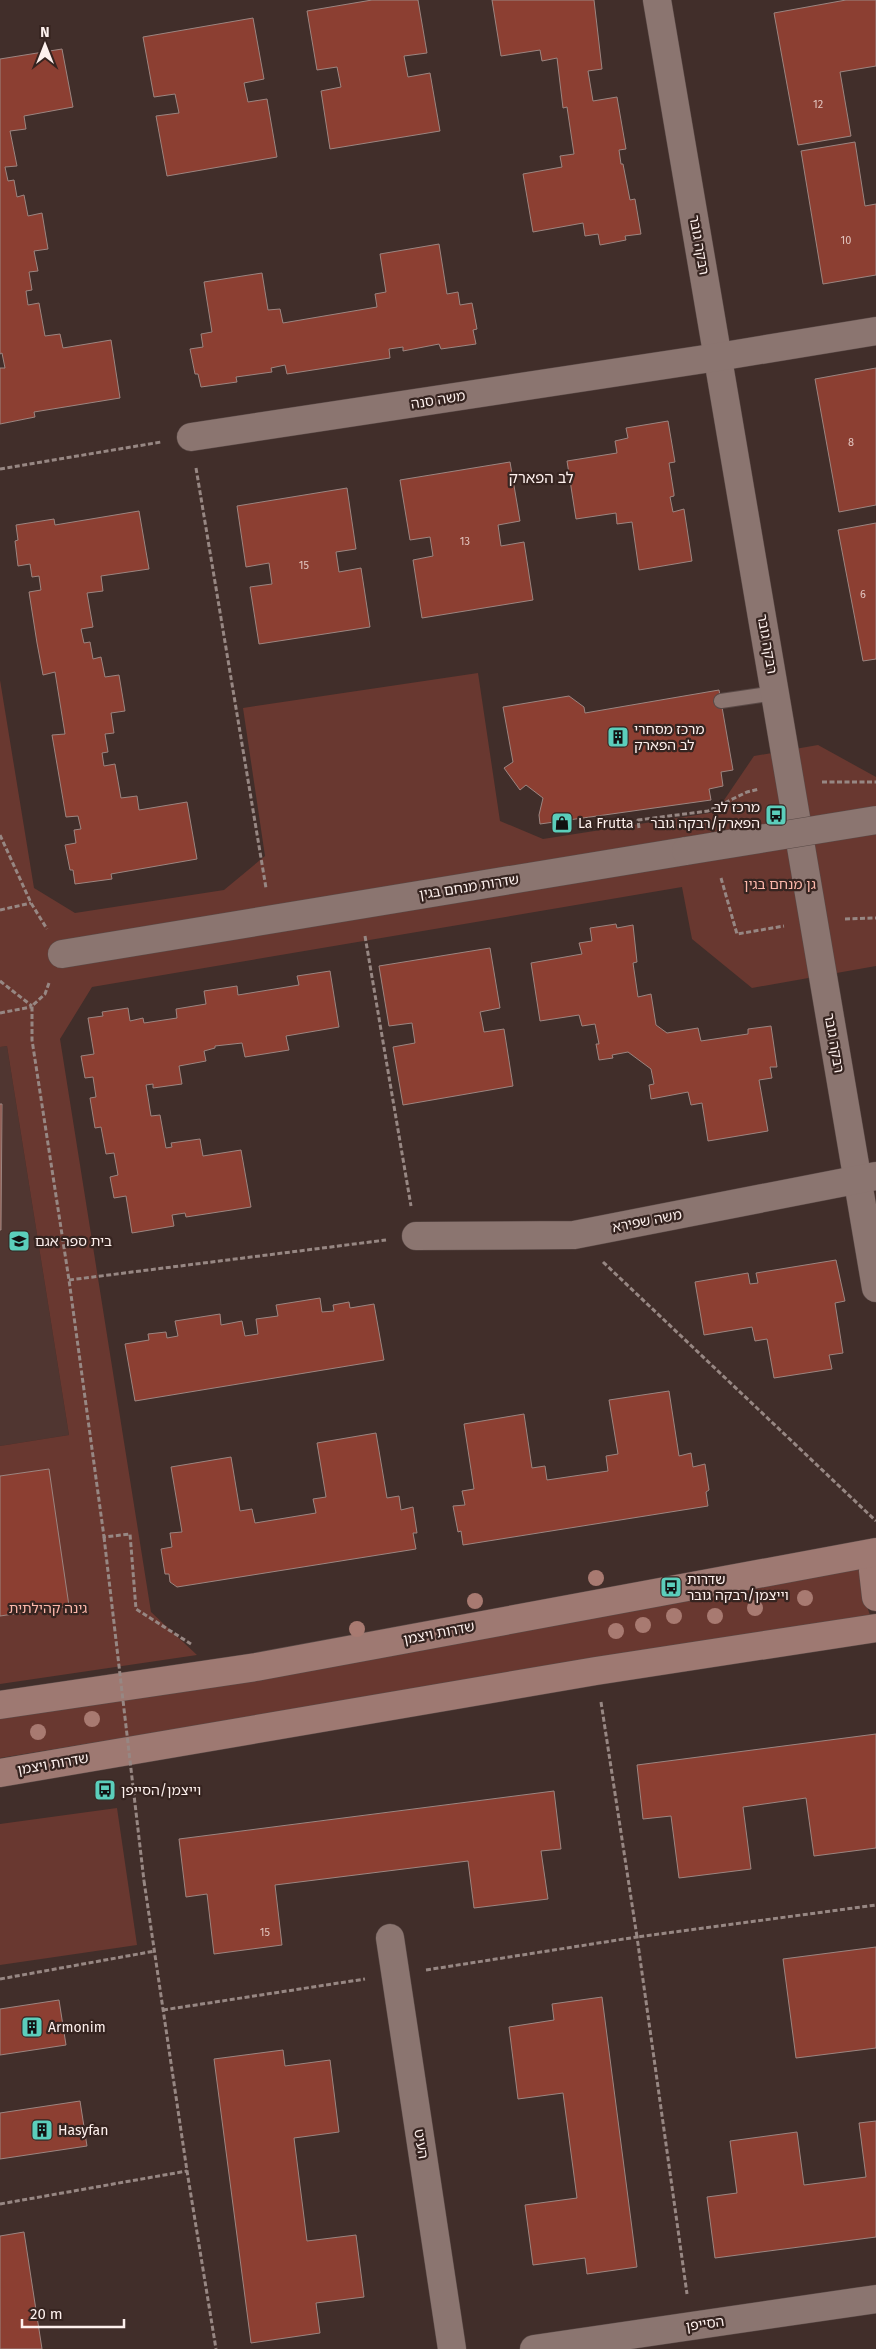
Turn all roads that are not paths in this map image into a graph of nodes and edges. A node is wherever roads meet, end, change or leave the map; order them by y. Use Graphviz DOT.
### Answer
graph roads {
  1 [pos="657,0"];
  2 [pos="876,331"];
  3 [pos="718,357"];
  4 [pos="191,437"];
  5 [pos="775,693"];
  6 [pos="721,701"];
  7 [pos="876,820"];
  8 [pos="62,954"];
  9 [pos="867,1178"];
  10 [pos="416,1236"];
  11 [pos="876,1288"];
  12 [pos="876,1552"];
  13 [pos="876,1561"];
  14 [pos="876,1596"];
  15 [pos="876,1628"];
  16 [pos="0,1705"];
  17 [pos="0,1773"];
  18 [pos="390,1938"];
  19 [pos="876,2299"];
  20 [pos="452,2349"];
  21 [pos="534,2349"];
  1 -- 3 [label="street, רבקה גובר"];
  2 -- 3 [label="street, משה סנה"];
  3 -- 4 [label="street, משה סנה"];
  3 -- 5 [label="street, רבקה גובר"];
  5 -- 6 [label="lane"];
  5 -- 9 [label="street, רבקה גובר"];
  7 -- 8 [label="street, שדרות מנחם בגין, bridge"];
  9 -- 10 [label="street, משה שפירא"];
  9 -- 11 [label="street, רבקה גובר"];
  12 -- 16 [label="street, שדרות ויצמן"];
  13 -- 14 [label="street"];
  15 -- 17 [label="street, שדרות ויצמן"];
  18 -- 20 [label="street, העיט"];
  19 -- 21 [label="street, הסייפן"];
}
